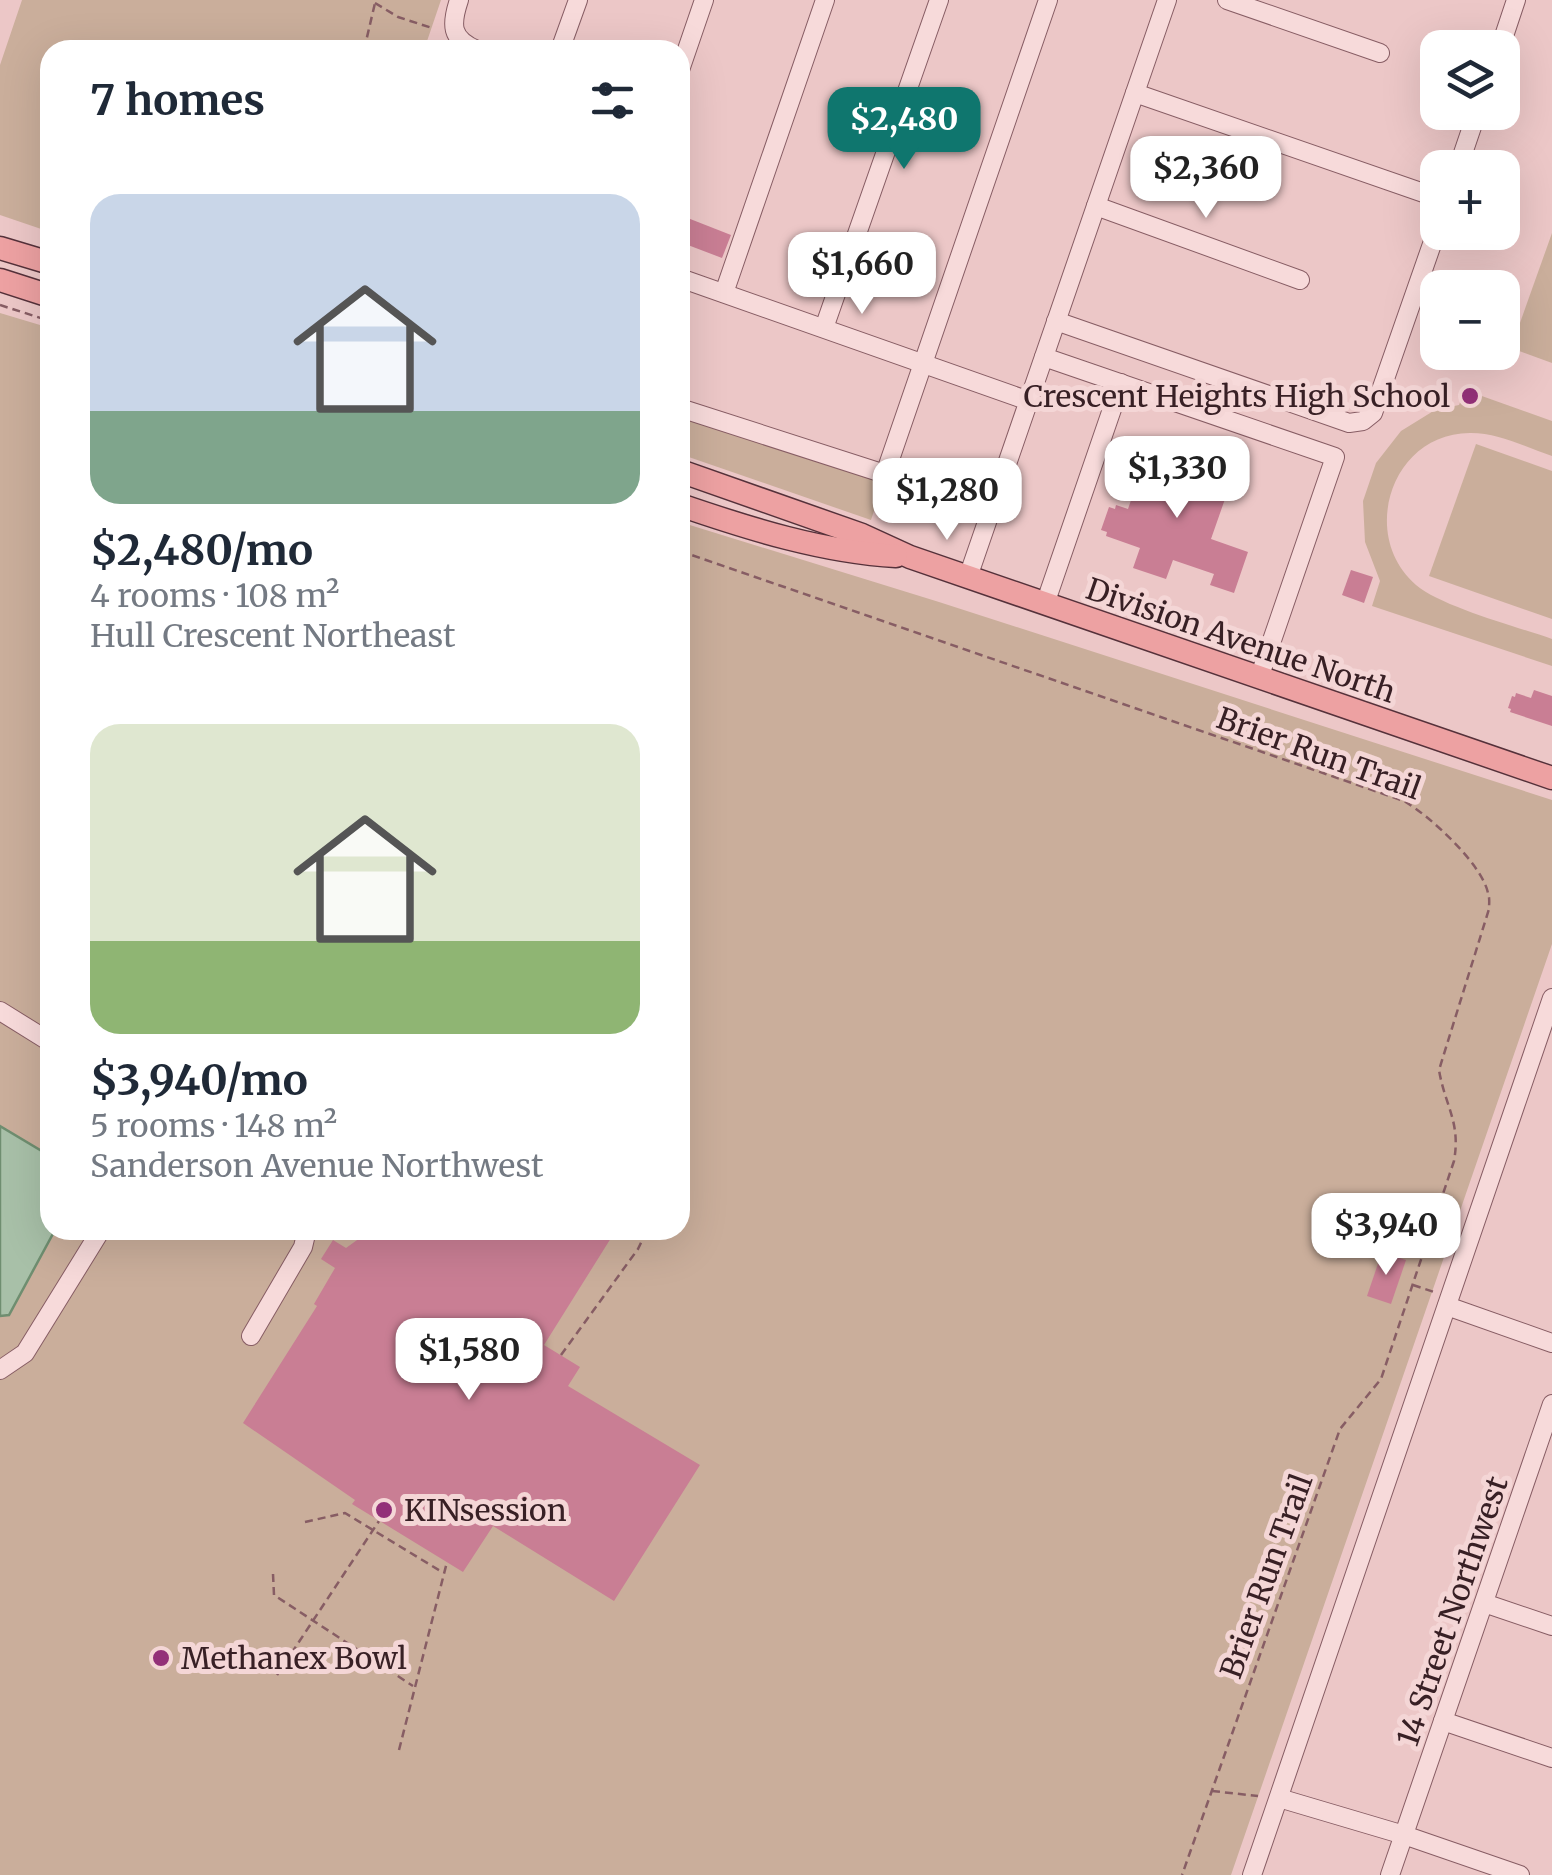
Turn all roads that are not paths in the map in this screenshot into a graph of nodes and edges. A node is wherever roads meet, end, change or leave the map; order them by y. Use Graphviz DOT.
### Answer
graph roads {
  1 [pos="459,0"];
  2 [pos="578,0"];
  3 [pos="704,0"];
  4 [pos="825,0"];
  5 [pos="939,0"];
  6 [pos="1048,0"];
  7 [pos="1167,0"];
  8 [pos="1227,0"];
  9 [pos="1516,0"];
  10 [pos="1506,30"];
  11 [pos="461,40"];
  12 [pos="564,40"];
  13 [pos="690,41"];
  14 [pos="1380,53"];
  15 [pos="1135,93"];
  16 [pos="1420,192"];
  17 [pos="1096,206"];
  18 [pos="0,248"];
  19 [pos="1430,250"];
  20 [pos="40,260"];
  21 [pos="0,280"];
  22 [pos="1300,280"];
  23 [pos="690,282"];
  24 [pos="40,293"];
  25 [pos="724,294"];
  26 [pos="1056,321"];
  27 [pos="824,328"];
  28 [pos="1044,357"];
  29 [pos="923,363"];
  30 [pos="1121,383"];
  31 [pos="1029,400"];
  32 [pos="690,411"];
  33 [pos="690,475"];
  34 [pos="690,508"];
  35 [pos="910,557"];
  36 [pos="968,578"];
  37 [pos="1045,604"];
  38 [pos="1259,678"];
  39 [pos="1552,778"];
  40 [pos="1552,998"];
  41 [pos="0,1011"];
  42 [pos="40,1036"];
  43 [pos="95,1240"];
  44 [pos="304,1240"];
  45 [pos="1448,1302"];
  46 [pos="251,1336"];
  47 [pos="1552,1343"];
  48 [pos="0,1370"];
  49 [pos="1552,1404"];
  50 [pos="1484,1603"];
  51 [pos="1552,1626"];
  52 [pos="1444,1720"];
  53 [pos="1552,1758"];
  54 [pos="1278,1798"];
  55 [pos="1404,1835"];
  56 [pos="1252,1875"];
  57 [pos="1390,1875"];
  58 [pos="1520,1875"];
  1 -- 11 [label="street"];
  2 -- 12 [label="street"];
  3 -- 13 [label="street"];
  4 -- 25 [label="street"];
  5 -- 27 [label="street"];
  6 -- 29 [label="street"];
  7 -- 15 [label="street"];
  8 -- 14 [label="street"];
  9 -- 10 [label="street"];
  15 -- 16 [label="street"];
  15 -- 17 [label="street"];
  17 -- 22 [label="street"];
  17 -- 26 [label="street"];
  18 -- 20 [label="main road"];
  19 -- 26 [label="street"];
  21 -- 24 [label="main road"];
  23 -- 25 [label="street"];
  25 -- 27 [label="street"];
  26 -- 28 [label="street"];
  27 -- 29 [label="street"];
  28 -- 30 [label="street"];
  28 -- 31 [label="street"];
  29 -- 31 [label="street"];
  29 -- 32 [label="street"];
  30 -- 37 [label="street"];
  30 -- 38 [label="street"];
  31 -- 36 [label="street"];
  33 -- 35 [label="main road, Division Avenue North"];
  34 -- 35 [label="main road, Division Avenue North"];
  35 -- 36 [label="main road, Division Avenue North"];
  36 -- 37 [label="main road, Division Avenue North"];
  37 -- 38 [label="main road, Division Avenue North"];
  38 -- 39 [label="main road, Division Avenue North"];
  40 -- 45 [label="street"];
  41 -- 42 [label="street"];
  43 -- 48 [label="street"];
  44 -- 46 [label="street"];
  45 -- 47 [label="street"];
  45 -- 54 [label="street"];
  49 -- 50 [label="street, 14 Street Northwest"];
  50 -- 51 [label="street"];
  50 -- 52 [label="street, 14 Street Northwest"];
  52 -- 53 [label="street"];
  52 -- 55 [label="street, 14 Street Northwest"];
  54 -- 55 [label="street"];
  54 -- 56 [label="street"];
  55 -- 57 [label="street, 14 Street Northwest"];
  55 -- 58 [label="street"];
}
